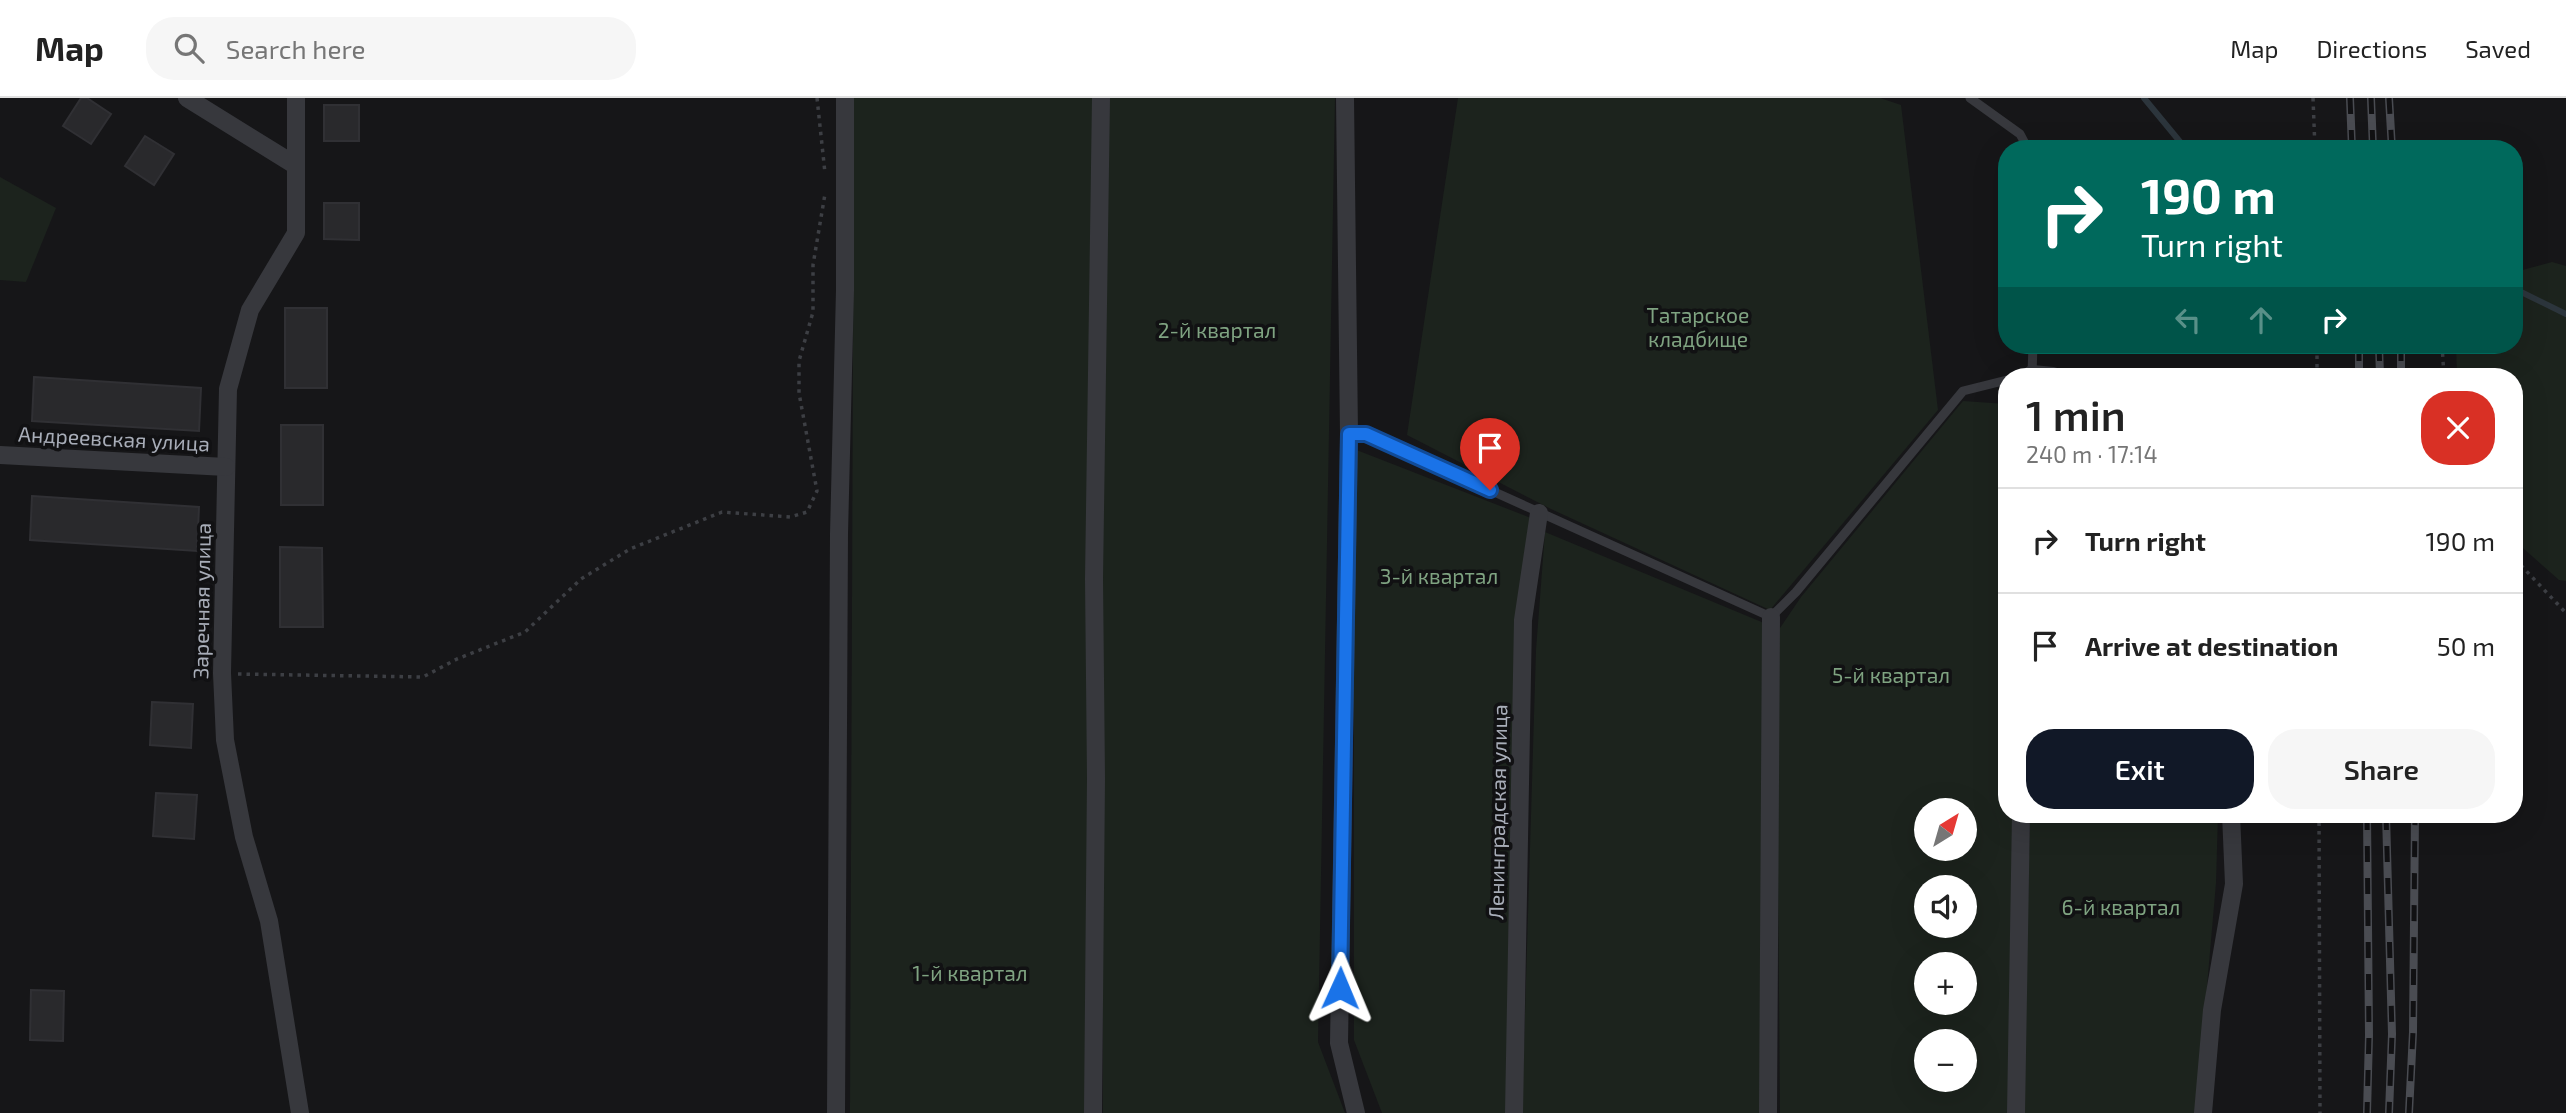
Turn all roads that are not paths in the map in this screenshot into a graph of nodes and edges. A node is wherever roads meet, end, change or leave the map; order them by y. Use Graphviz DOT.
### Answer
graph roads {
  1 [pos="187,98"];
  2 [pos="296,98"];
  3 [pos="845,98"];
  4 [pos="1101,98"];
  5 [pos="1345,98"];
  6 [pos="1970,98"];
  7 [pos="2023,140"];
  8 [pos="295,165"];
  9 [pos="1998,382"];
  10 [pos="1349,434"];
  11 [pos="0,455"];
  12 [pos="226,467"];
  13 [pos="1539,513"];
  14 [pos="1771,617"];
  15 [pos="2021,823"];
  16 [pos="2231,823"];
  17 [pos="300,1113"];
  18 [pos="836,1113"];
  19 [pos="1093,1113"];
  20 [pos="1356,1113"];
  21 [pos="1514,1113"];
  22 [pos="1768,1113"];
  23 [pos="2016,1113"];
  24 [pos="2203,1113"];
  1 -- 8 [label="street"];
  2 -- 8 [label="street, Заречная улица"];
  3 -- 18 [label="street"];
  4 -- 19 [label="street"];
  5 -- 10 [label="street"];
  6 -- 7 [label="lane"];
  8 -- 12 [label="street, Заречная улица"];
  9 -- 14 [label="lane"];
  10 -- 13 [label="lane"];
  10 -- 20 [label="street"];
  11 -- 12 [label="street, Андреевская улица"];
  12 -- 17 [label="street, Заречная улица"];
  13 -- 14 [label="lane"];
  13 -- 21 [label="street, Ленинградская улица"];
  14 -- 22 [label="street"];
  15 -- 23 [label="street"];
  16 -- 24 [label="street"];
}
